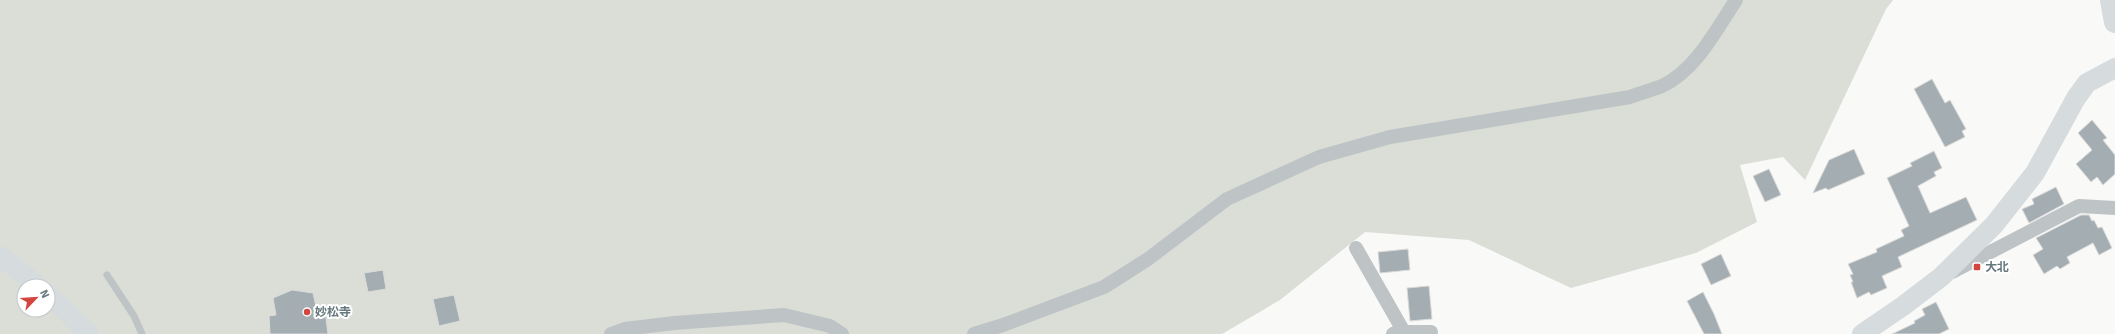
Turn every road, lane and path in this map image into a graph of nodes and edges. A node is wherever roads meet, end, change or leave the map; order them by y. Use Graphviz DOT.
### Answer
graph roads {
  1 [pos="1736,0"];
  2 [pos="2111,0"];
  3 [pos="2115,22"];
  4 [pos="2115,68"];
  5 [pos="2115,208"];
  6 [pos="1356,248"];
  7 [pos="0,256"];
  8 [pos="107,275"];
  9 [pos="1941,277"];
  10 [pos="29,278"];
  11 [pos="56,302"];
  12 [pos="1431,332"];
  13 [pos="1398,333"];
  14 [pos="89,334"];
  15 [pos="142,334"];
  16 [pos="611,334"];
  17 [pos="842,334"];
  18 [pos="974,334"];
  19 [pos="1862,334"];
  1 -- 18 [label="street"];
  2 -- 3 [label="main road"];
  4 -- 9 [label="street"];
  5 -- 9 [label="street"];
  6 -- 13 [label="street"];
  7 -- 10 [label="street"];
  8 -- 15 [label="lane"];
  9 -- 19 [label="street"];
  11 -- 14 [label="street"];
  12 -- 13 [label="street"];
  16 -- 17 [label="street"];
}
